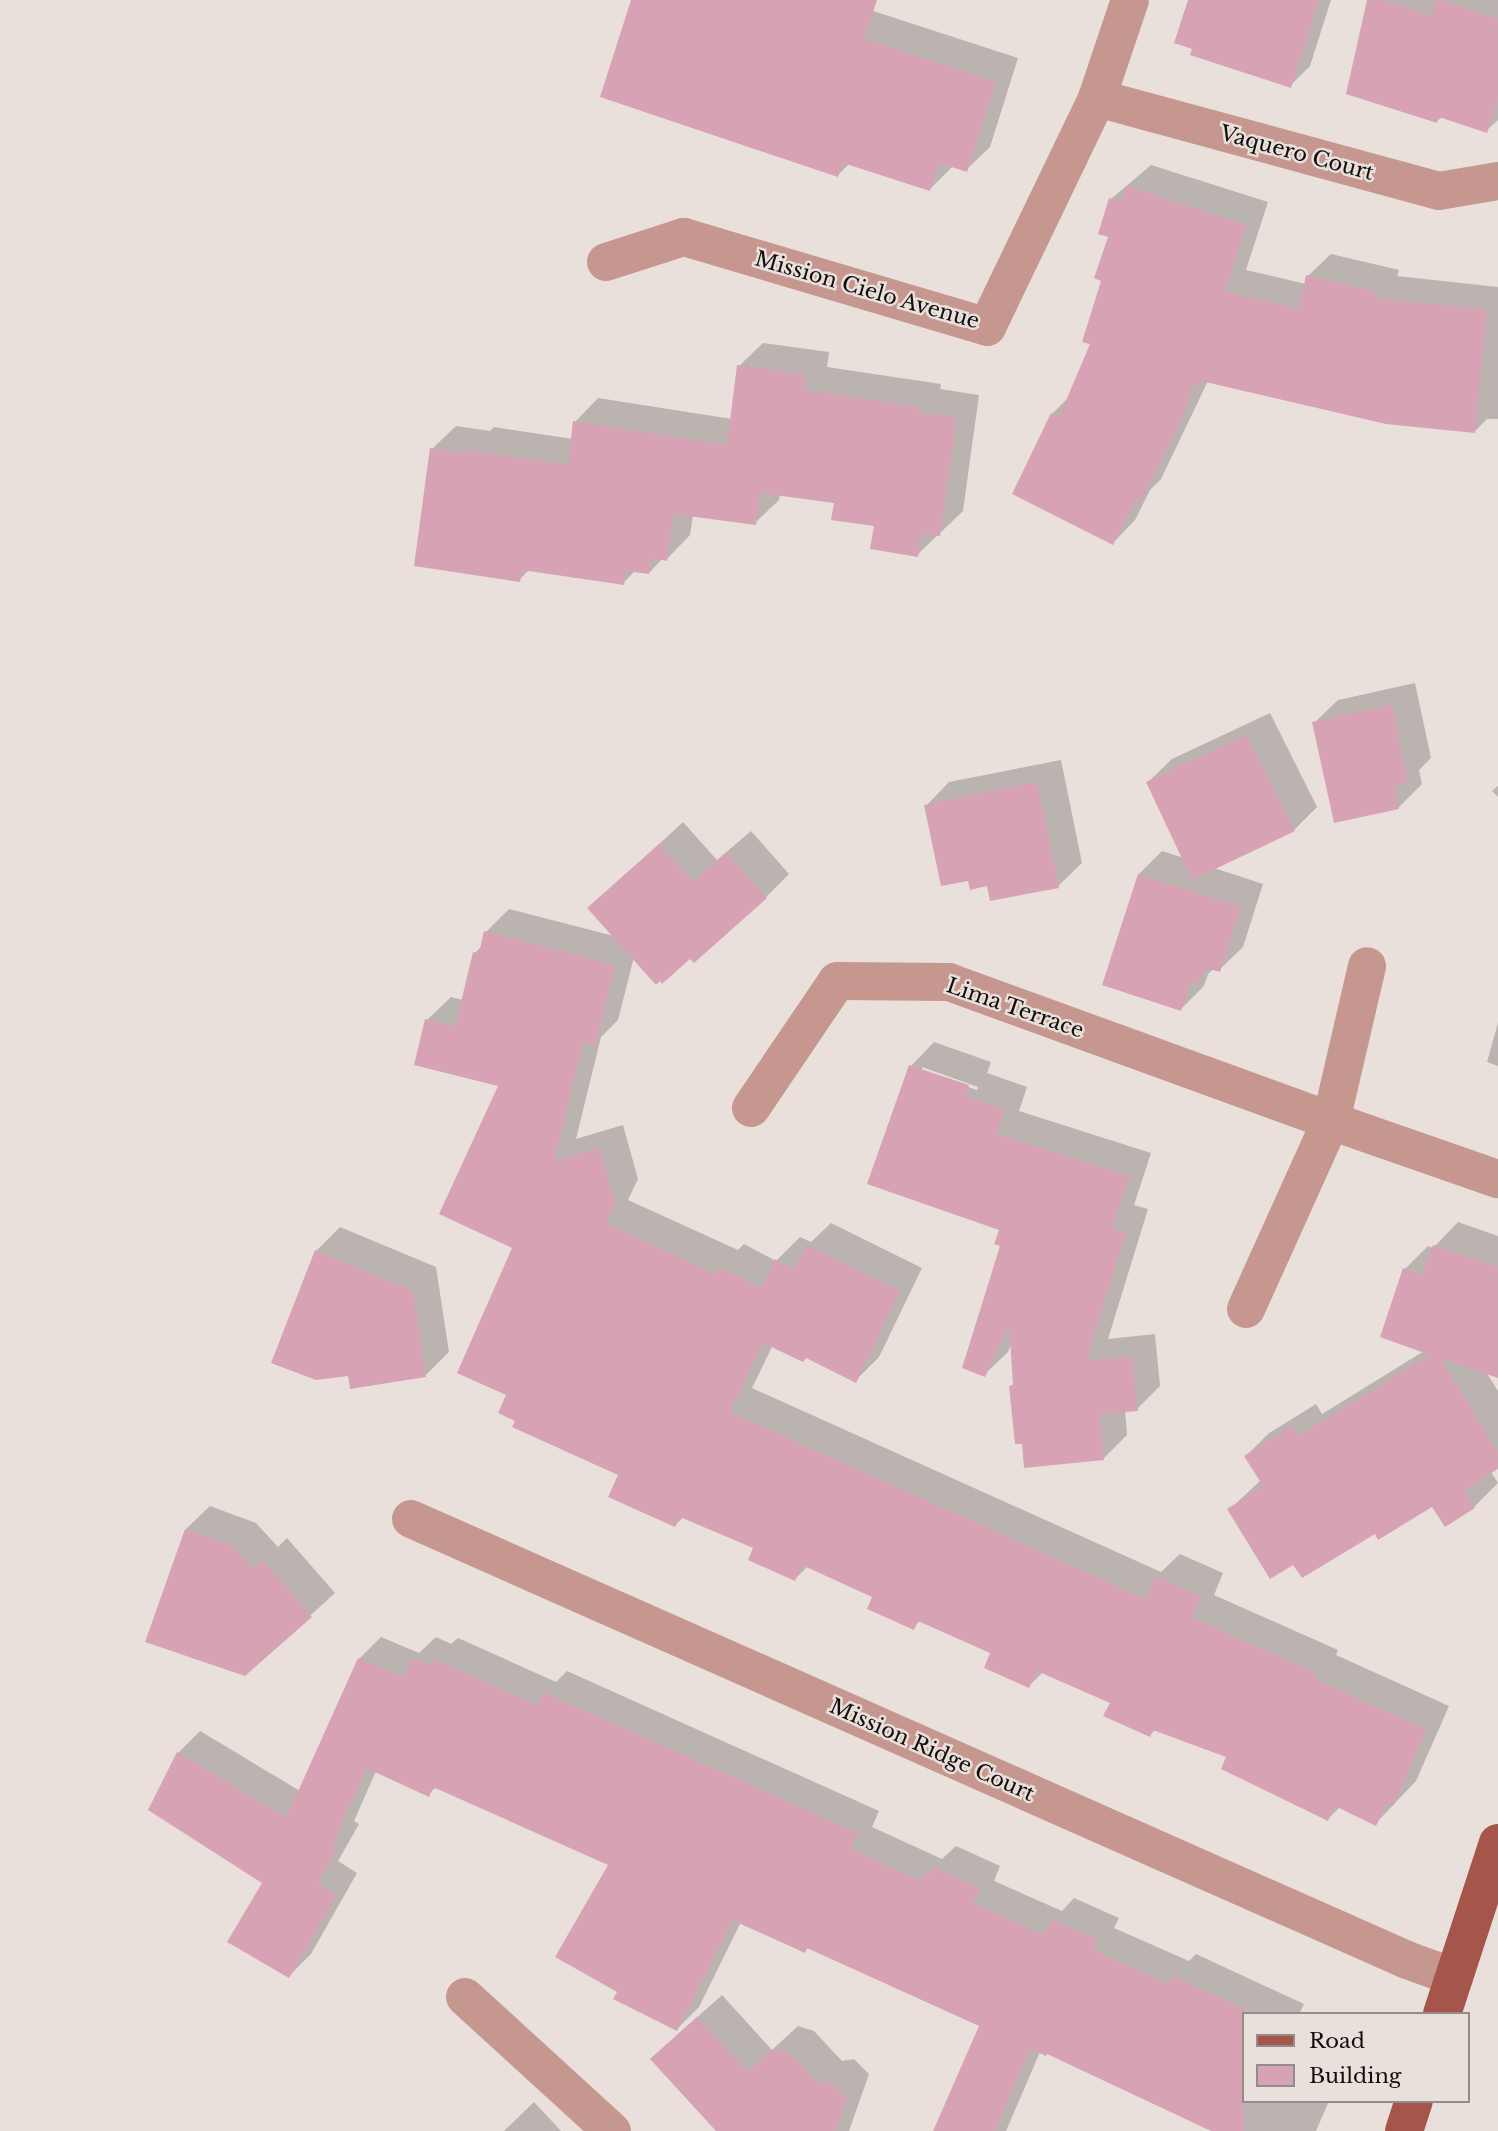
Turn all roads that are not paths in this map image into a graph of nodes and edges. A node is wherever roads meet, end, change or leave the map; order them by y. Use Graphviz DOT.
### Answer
graph roads {
  1 [pos="1130,0"];
  2 [pos="1097,98"];
  3 [pos="1498,181"];
  4 [pos="606,262"];
  5 [pos="1367,966"];
  6 [pos="751,1108"];
  7 [pos="1331,1122"];
  8 [pos="1498,1179"];
  9 [pos="1246,1309"];
  10 [pos="411,1519"];
  11 [pos="1498,1843"];
  12 [pos="1454,1977"];
  13 [pos="465,1997"];
  14 [pos="1443,2012"];
  15 [pos="1413,2103"];
  16 [pos="612,2131"];
  17 [pos="1404,2131"];
  1 -- 2 [label="street, Mission Cielo Avenue"];
  2 -- 3 [label="street, Vaquero Court"];
  2 -- 4 [label="street, Mission Cielo Avenue"];
  5 -- 7 [label="street"];
  6 -- 7 [label="street, Lima Terrace"];
  7 -- 8 [label="street, Lima Terrace"];
  7 -- 9 [label="street"];
  10 -- 12 [label="street, Mission Ridge Court"];
  11 -- 12 [label="main road"];
  12 -- 14 [label="main road"];
  13 -- 16 [label="street"];
  15 -- 17 [label="main road"];
}
